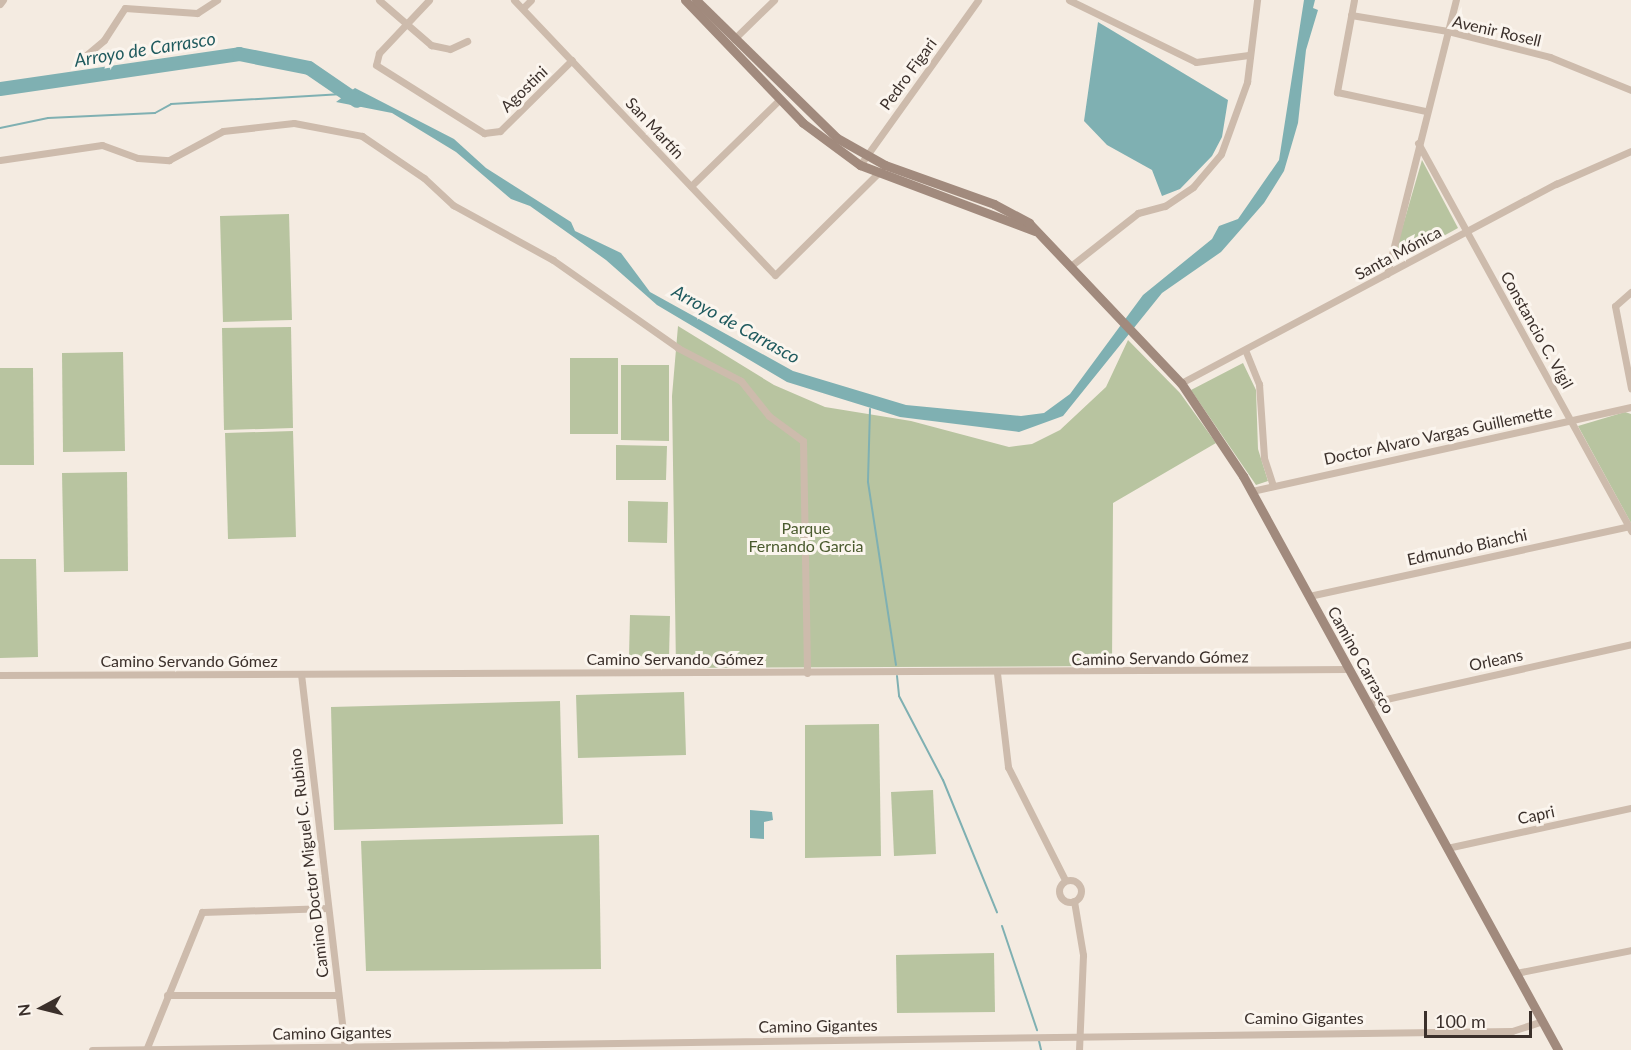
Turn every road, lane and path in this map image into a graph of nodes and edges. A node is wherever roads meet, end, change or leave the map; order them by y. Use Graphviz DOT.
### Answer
graph roads {
  1 [pos="217,0"];
  2 [pos="379,0"];
  3 [pos="429,0"];
  4 [pos="514,0"];
  5 [pos="531,0"];
  6 [pos="685,0"];
  7 [pos="696,0"];
  8 [pos="774,0"];
  9 [pos="978,0"];
  10 [pos="1069,0"];
  11 [pos="1257,0"];
  12 [pos="1354,0"];
  13 [pos="1456,0"];
  14 [pos="523,8"];
  15 [pos="1351,15"];
  16 [pos="407,23"];
  17 [pos="1448,31"];
  18 [pos="734,39"];
  19 [pos="467,41"];
  20 [pos="1249,55"];
  21 [pos="84,57"];
  22 [pos="572,60"];
  23 [pos="1631,90"];
  24 [pos="779,100"];
  25 [pos="1426,111"];
  26 [pos="1418,143"];
  27 [pos="1631,151"];
  28 [pos="866,155"];
  29 [pos="0,160"];
  30 [pos="860,165"];
  31 [pos="882,169"];
  32 [pos="691,186"];
  33 [pos="1467,232"];
  34 [pos="1072,265"];
  35 [pos="1387,274"];
  36 [pos="1631,292"];
  37 [pos="1246,352"];
  38 [pos="1181,383"];
  39 [pos="1631,388"];
  40 [pos="1631,407"];
  41 [pos="1571,420"];
  42 [pos="1273,485"];
  43 [pos="1252,491"];
  44 [pos="1630,528"];
  45 [pos="1309,596"];
  46 [pos="1631,644"];
  47 [pos="1349,669"];
  48 [pos="807,673"];
  49 [pos="997,673"];
  50 [pos="301,674"];
  51 [pos="0,675"];
  52 [pos="1368,703"];
  53 [pos="1631,808"];
  54 [pos="1447,848"];
  55 [pos="1065,880"];
  56 [pos="1074,902"];
  57 [pos="328,908"];
  58 [pos="1631,950"];
  59 [pos="1516,973"];
  60 [pos="167,995"];
  61 [pos="338,995"];
  62 [pos="1542,1021"];
  63 [pos="1079,1035"];
  64 [pos="673,1046"];
  65 [pos="345,1048"];
  66 [pos="92,1050"];
  67 [pos="146,1050"];
  68 [pos="1079,1050"];
  69 [pos="1558,1050"];
  1 -- 21 [label="street"];
  2 -- 16 [label="street"];
  3 -- 16 [label="street"];
  4 -- 14 [label="street, San Martín"];
  5 -- 14 [label="street"];
  6 -- 24 [label="main road"];
  7 -- 18 [label="main road"];
  8 -- 18 [label="street"];
  9 -- 28 [label="street, Pedro Figari"];
  10 -- 20 [label="street"];
  11 -- 20 [label="street"];
  12 -- 15 [label="street"];
  13 -- 17 [label="street"];
  14 -- 22 [label="street, San Martín"];
  15 -- 17 [label="street, Avenir Rosell"];
  15 -- 25 [label="street"];
  16 -- 19 [label="street"];
  16 -- 22 [label="street, Agostini"];
  17 -- 23 [label="street, Avenir Rosell"];
  17 -- 25 [label="street"];
  18 -- 28 [label="main road"];
  20 -- 34 [label="street"];
  22 -- 32 [label="street, San Martín"];
  24 -- 30 [label="main road"];
  24 -- 32 [label="street"];
  25 -- 26 [label="street"];
  26 -- 33 [label="street, Constancio C. Vigil"];
  26 -- 35 [label="street"];
  27 -- 33 [label="street, Santa Mónica"];
  28 -- 30 [label="street, Pedro Figari"];
  28 -- 31 [label="main road"];
  29 -- 48 [label="street"];
  30 -- 31 [label="main road"];
  31 -- 32 [label="street, San Martín"];
  31 -- 34 [label="main road, Camino Carrasco"];
  33 -- 35 [label="street, Santa Mónica"];
  33 -- 41 [label="street, Constancio C. Vigil"];
  34 -- 38 [label="main road, Camino Carrasco"];
  35 -- 37 [label="street, Santa Mónica"];
  36 -- 39 [label="street"];
  37 -- 38 [label="street, Santa Mónica"];
  37 -- 42 [label="street"];
  38 -- 43 [label="main road, Camino Carrasco"];
  40 -- 41 [label="street, Doctor Alvaro Vargas Guillemette"];
  41 -- 42 [label="street, Doctor Alvaro Vargas Guillemette"];
  41 -- 44 [label="street, Constancio C. Vigil"];
  42 -- 43 [label="street, Doctor Alvaro Vargas Guillemette"];
  43 -- 45 [label="main road, Camino Carrasco"];
  44 -- 45 [label="street, Edmundo Bianchi"];
  45 -- 47 [label="main road, Camino Carrasco"];
  46 -- 52 [label="street, Orleans"];
  47 -- 49 [label="street, Camino Servando Gómez"];
  47 -- 52 [label="main road, Camino Carrasco"];
  48 -- 49 [label="street, Camino Servando Gómez"];
  48 -- 50 [label="street, Camino Servando Gómez"];
  49 -- 55 [label="street"];
  50 -- 51 [label="street, Camino Servando Gómez"];
  50 -- 57 [label="street, Camino Doctor Miguel C. Rubino"];
  52 -- 54 [label="main road, Camino Carrasco"];
  53 -- 54 [label="street, Capri"];
  54 -- 59 [label="main road, Camino Carrasco"];
  55 -- 56 [label="street"];
  55 -- 56 [label="street"];
  56 -- 63 [label="street"];
  57 -- 60 [label="street"];
  57 -- 61 [label="street, Camino Doctor Miguel C. Rubino"];
  58 -- 59 [label="street"];
  59 -- 62 [label="main road, Camino Carrasco"];
  60 -- 61 [label="street"];
  60 -- 67 [label="street"];
  61 -- 65 [label="street, Camino Doctor Miguel C. Rubino"];
  62 -- 63 [label="street, Camino Gigantes"];
  62 -- 69 [label="main road, Camino Carrasco"];
  63 -- 64 [label="street, Camino Gigantes"];
  63 -- 68 [label="street"];
  64 -- 65 [label="street, Camino Gigantes"];
  65 -- 67 [label="street, Camino Gigantes"];
  66 -- 67 [label="street, Camino Gigantes"];
}
